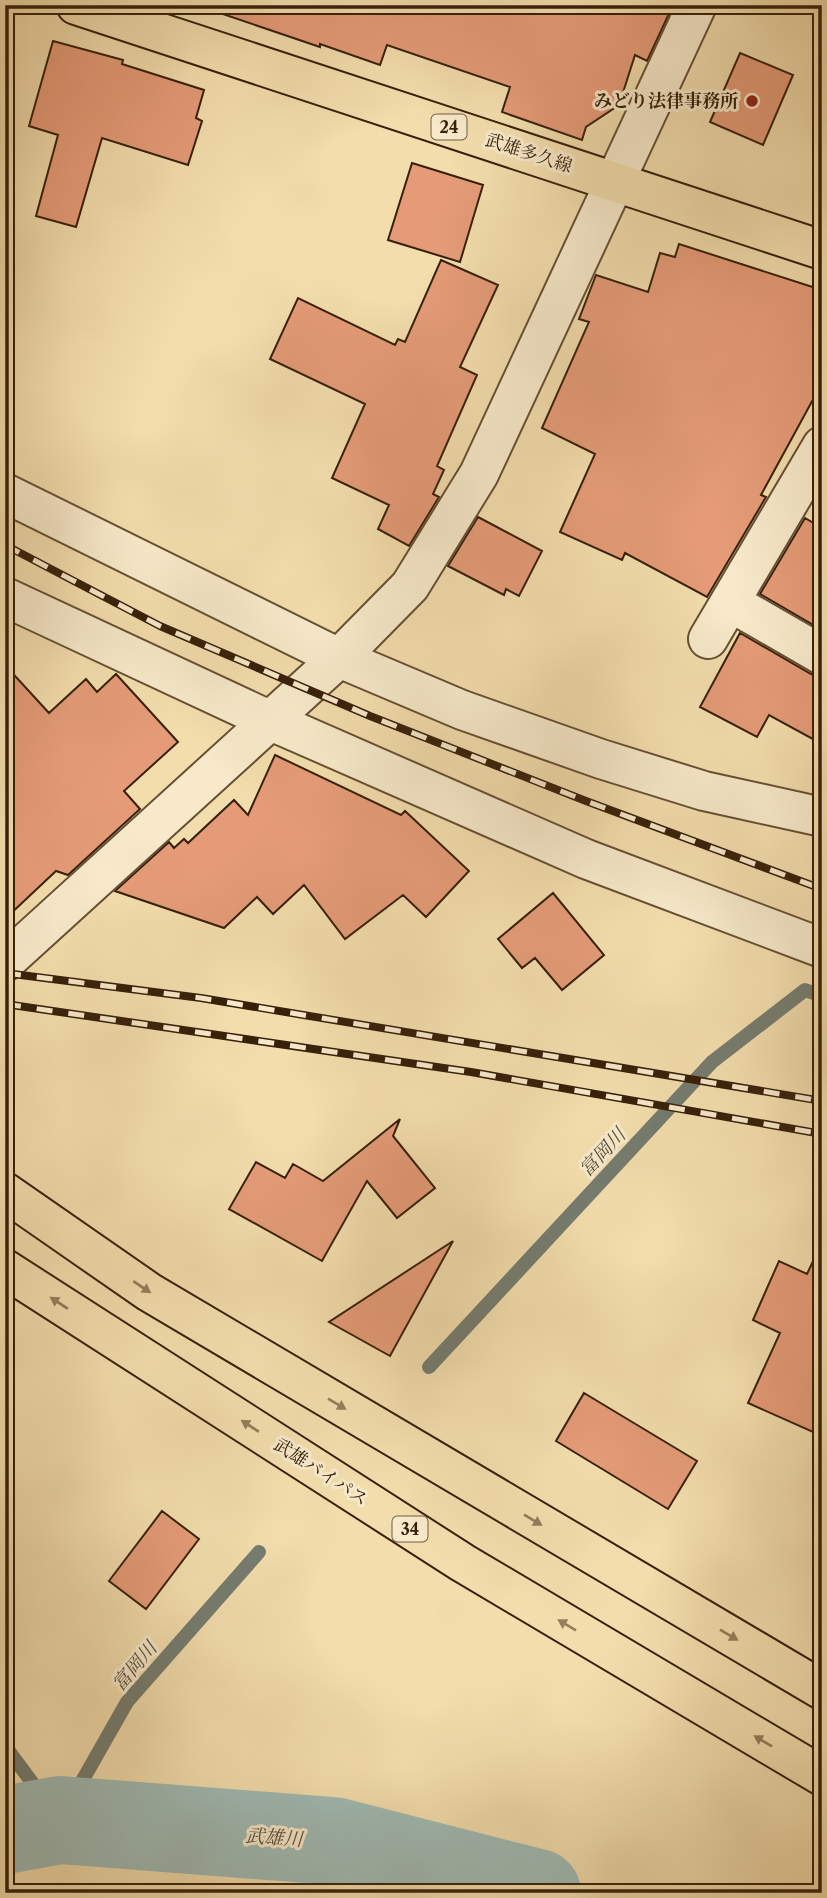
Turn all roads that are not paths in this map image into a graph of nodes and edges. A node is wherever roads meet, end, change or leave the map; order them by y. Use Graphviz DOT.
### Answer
graph roads {
  1 [pos="76,5"];
  2 [pos="697,5"];
  3 [pos="614,181"];
  4 [pos="822,250"];
  5 [pos="822,446"];
  6 [pos="5,493"];
  7 [pos="5,597"];
  8 [pos="730,602"];
  9 [pos="708,639"];
  10 [pos="822,655"];
  11 [pos="340,658"];
  12 [pos="271,721"];
  13 [pos="822,817"];
  14 [pos="822,948"];
  15 [pos="5,962"];
  16 [pos="5,1192"];
  17 [pos="5,1269"];
  18 [pos="822,1690"];
  19 [pos="822,1776"];
  1 -- 3 [label="main road, 武雄多久線 / 24"];
  2 -- 3 [label="street"];
  3 -- 4 [label="main road, 武雄多久線 / 24"];
  3 -- 11 [label="street"];
  5 -- 8 [label="street"];
  6 -- 11 [label="street"];
  7 -- 12 [label="street"];
  8 -- 9 [label="street"];
  8 -- 10 [label="street"];
  11 -- 12 [label="street"];
  11 -- 13 [label="street"];
  12 -- 14 [label="street"];
  12 -- 15 [label="street"];
  16 -- 18 [label="main road, one-way"];
  19 -- 17 [label="main road, 武雄バイパス / 34, one-way"];
}
